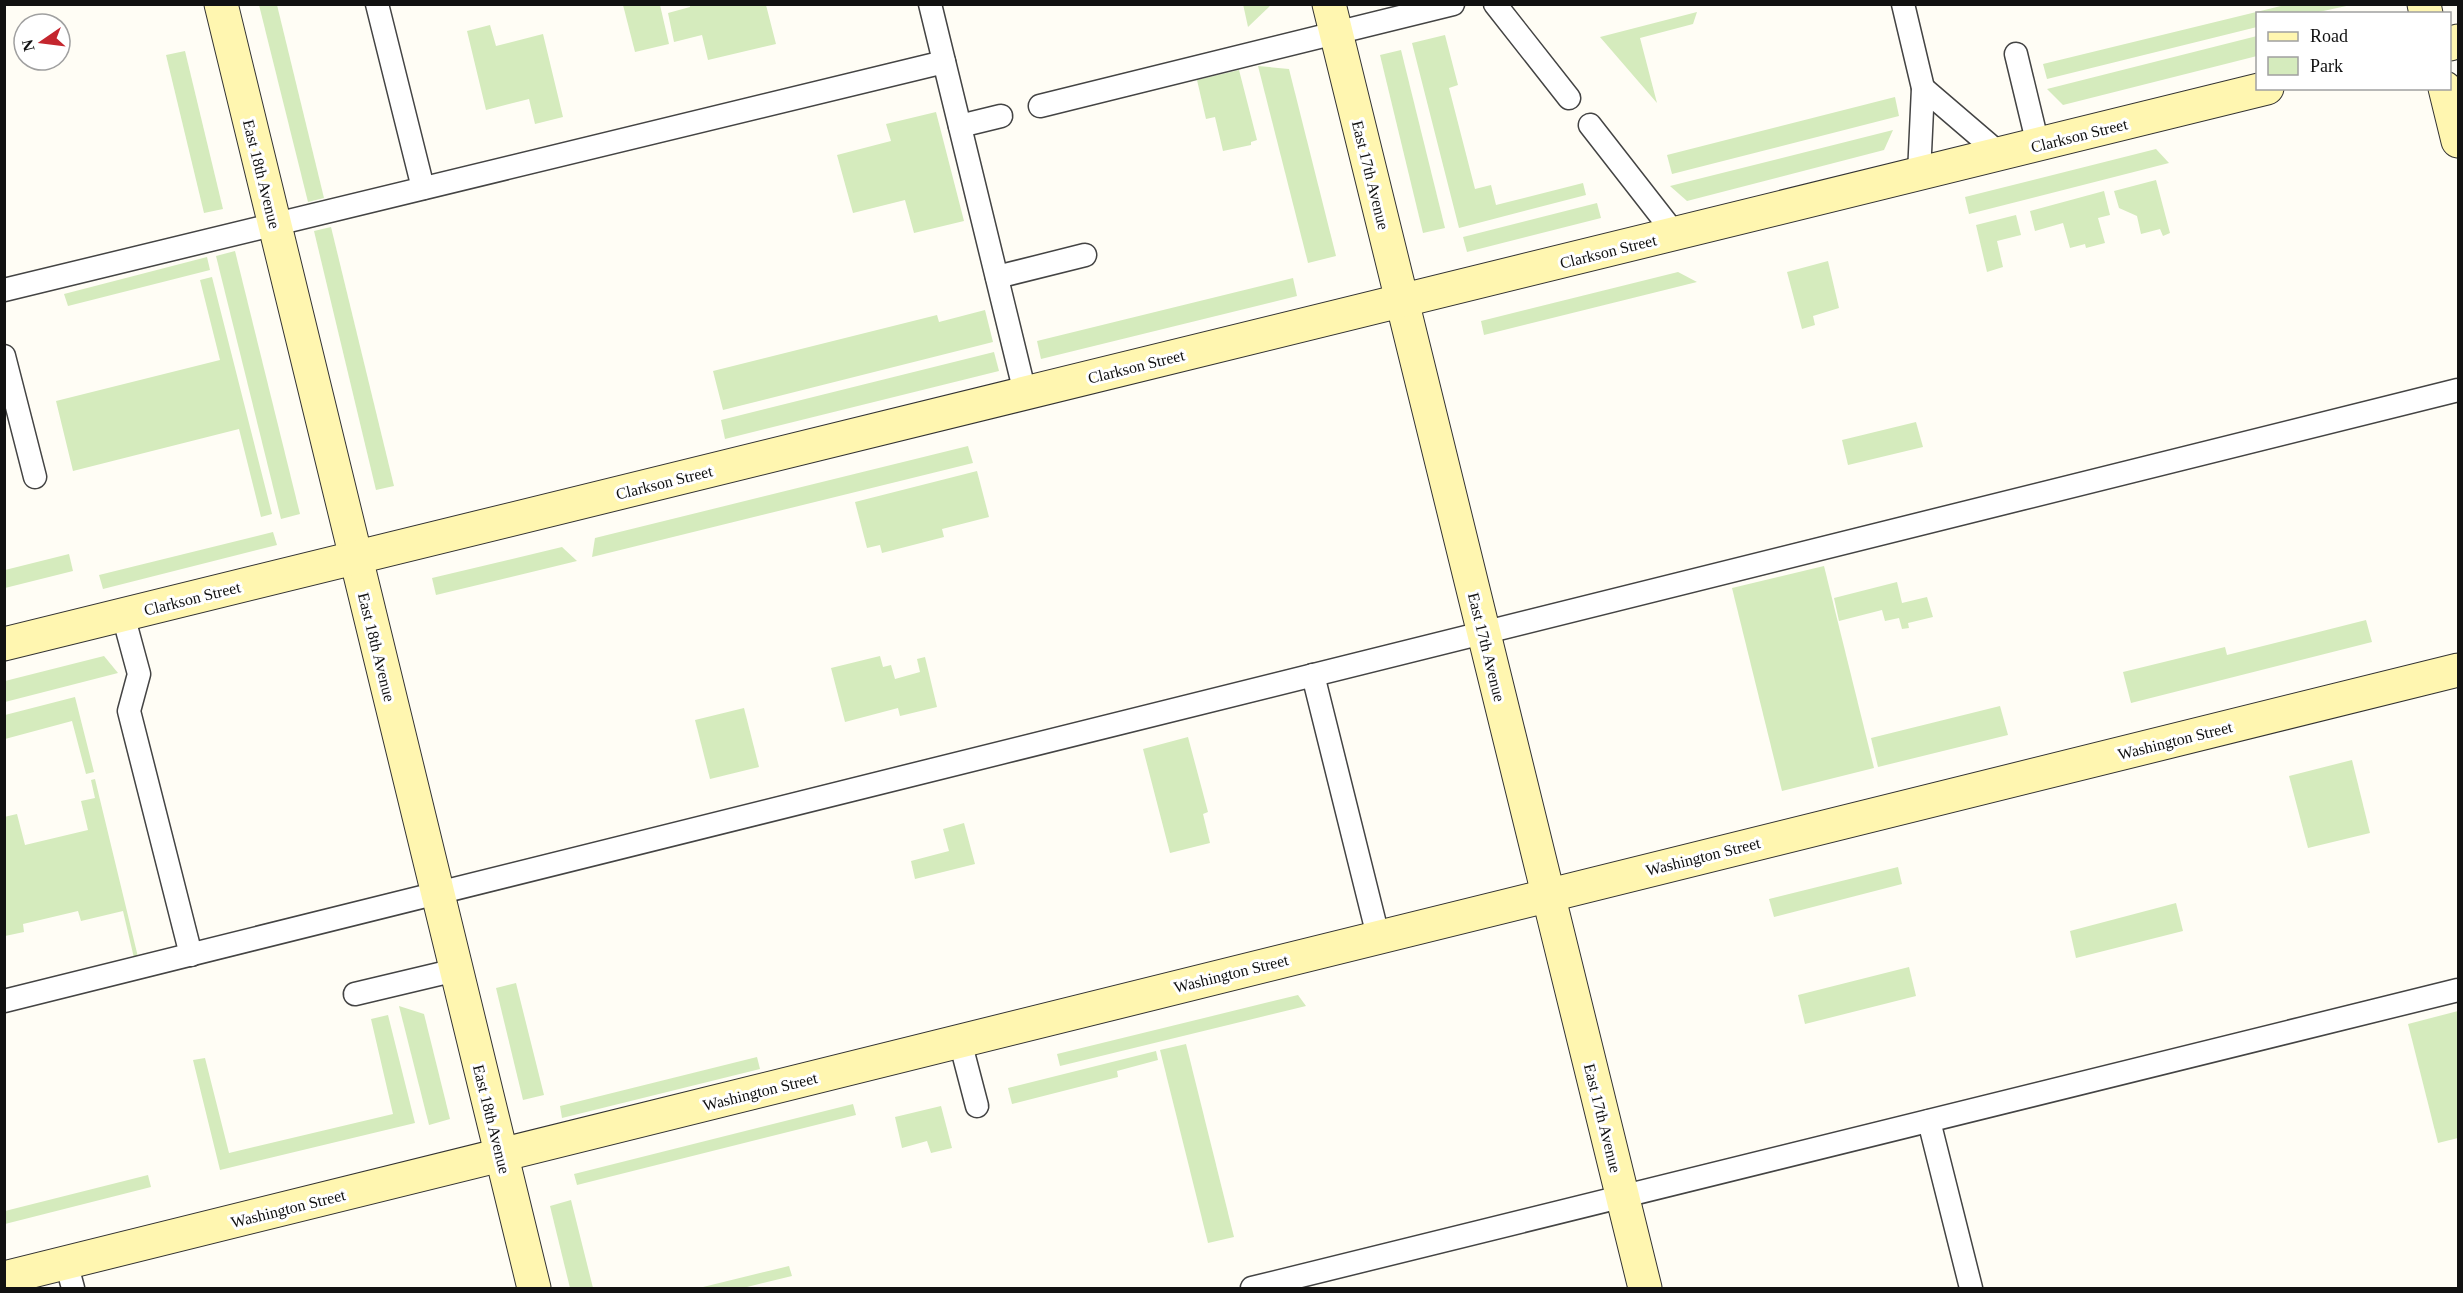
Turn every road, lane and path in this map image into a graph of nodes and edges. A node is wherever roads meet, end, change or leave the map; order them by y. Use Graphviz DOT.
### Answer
graph roads {
  1 [pos="221,4"];
  2 [pos="377,4"];
  3 [pos="930,4"];
  4 [pos="1453,4"];
  5 [pos="1495,4"];
  6 [pos="1903,4"];
  7 [pos="1332,19"];
  8 [pos="2016,54"];
  9 [pos="944,62"];
  10 [pos="1923,88"];
  11 [pos="2259,90"];
  12 [pos="2445,90"];
  13 [pos="1569,98"];
  14 [pos="1040,106"];
  15 [pos="1001,116"];
  16 [pos="1590,125"];
  17 [pos="960,126"];
  18 [pos="2458,141"];
  19 [pos="2038,145"];
  20 [pos="2000,154"];
  21 [pos="1918,174"];
  22 [pos="423,188"];
  23 [pos="274,224"];
  24 [pos="1675,234"];
  25 [pos="1085,255"];
  26 [pos="996,277"];
  27 [pos="4,290"];
  28 [pos="1402,301"];
  29 [pos="4,356"];
  30 [pos="2458,390"];
  31 [pos="1025,393"];
  32 [pos="35,477"];
  33 [pos="356,558"];
  34 [pos="123,615"];
  35 [pos="1483,633"];
  36 [pos="4,644"];
  37 [pos="2458,670"];
  38 [pos="1313,675"];
  39 [pos="437,894"];
  40 [pos="1548,894"];
  41 [pos="1378,936"];
  42 [pos="191,955"];
  43 [pos="456,970"];
  44 [pos="2458,990"];
  45 [pos="355,994"];
  46 [pos="4,1001"];
  47 [pos="960,1041"];
  48 [pos="977,1106"];
  49 [pos="1929,1121"];
  50 [pos="501,1155"];
  51 [pos="1622,1197"];
  52 [pos="70,1275"];
  53 [pos="4,1278"];
  54 [pos="534,1288"];
  55 [pos="1252,1288"];
  56 [pos="1645,1288"];
  57 [pos="1971,1288"];
  1 -- 23 [label="street, East 18th Avenue"];
  2 -- 22 [label="lane"];
  3 -- 9 [label="lane"];
  4 -- 7 [label="lane"];
  5 -- 13 [label="lane"];
  6 -- 10 [label="lane"];
  7 -- 14 [label="lane"];
  7 -- 28 [label="street, East 17th Avenue"];
  8 -- 19 [label="lane"];
  9 -- 17 [label="lane"];
  9 -- 22 [label="lane"];
  10 -- 20 [label="lane"];
  10 -- 21 [label="lane"];
  11 -- 19 [label="street, Clarkson Street"];
  12 -- 18 [label="street"];
  15 -- 17 [label="lane"];
  16 -- 24 [label="lane"];
  17 -- 26 [label="lane"];
  19 -- 20 [label="street, Clarkson Street"];
  20 -- 21 [label="street, Clarkson Street"];
  21 -- 24 [label="street, Clarkson Street"];
  22 -- 23 [label="lane"];
  23 -- 27 [label="lane"];
  23 -- 33 [label="street, East 18th Avenue"];
  24 -- 28 [label="street, Clarkson Street"];
  25 -- 26 [label="lane"];
  26 -- 31 [label="lane"];
  28 -- 31 [label="street, Clarkson Street"];
  28 -- 35 [label="street, East 17th Avenue"];
  29 -- 32 [label="lane"];
  30 -- 35 [label="lane"];
  31 -- 33 [label="street, Clarkson Street"];
  33 -- 34 [label="street, Clarkson Street"];
  33 -- 39 [label="street, East 18th Avenue"];
  34 -- 36 [label="street, Clarkson Street"];
  34 -- 42 [label="lane"];
  35 -- 38 [label="lane"];
  35 -- 40 [label="street, East 17th Avenue"];
  37 -- 40 [label="street, Washington Street"];
  38 -- 39 [label="lane"];
  38 -- 41 [label="lane"];
  39 -- 42 [label="lane"];
  39 -- 43 [label="street, East 18th Avenue"];
  40 -- 41 [label="street, Washington Street"];
  40 -- 51 [label="street, East 17th Avenue"];
  41 -- 47 [label="street, Washington Street"];
  42 -- 46 [label="lane"];
  43 -- 45 [label="lane"];
  43 -- 50 [label="street, East 18th Avenue"];
  44 -- 49 [label="lane"];
  47 -- 48 [label="lane"];
  47 -- 50 [label="street, Washington Street"];
  49 -- 51 [label="lane"];
  49 -- 57 [label="lane"];
  50 -- 52 [label="street, Washington Street"];
  50 -- 54 [label="street, East 18th Avenue"];
  51 -- 55 [label="lane"];
  51 -- 56 [label="street, East 17th Avenue"];
  52 -- 53 [label="street, Washington Street"];
}
